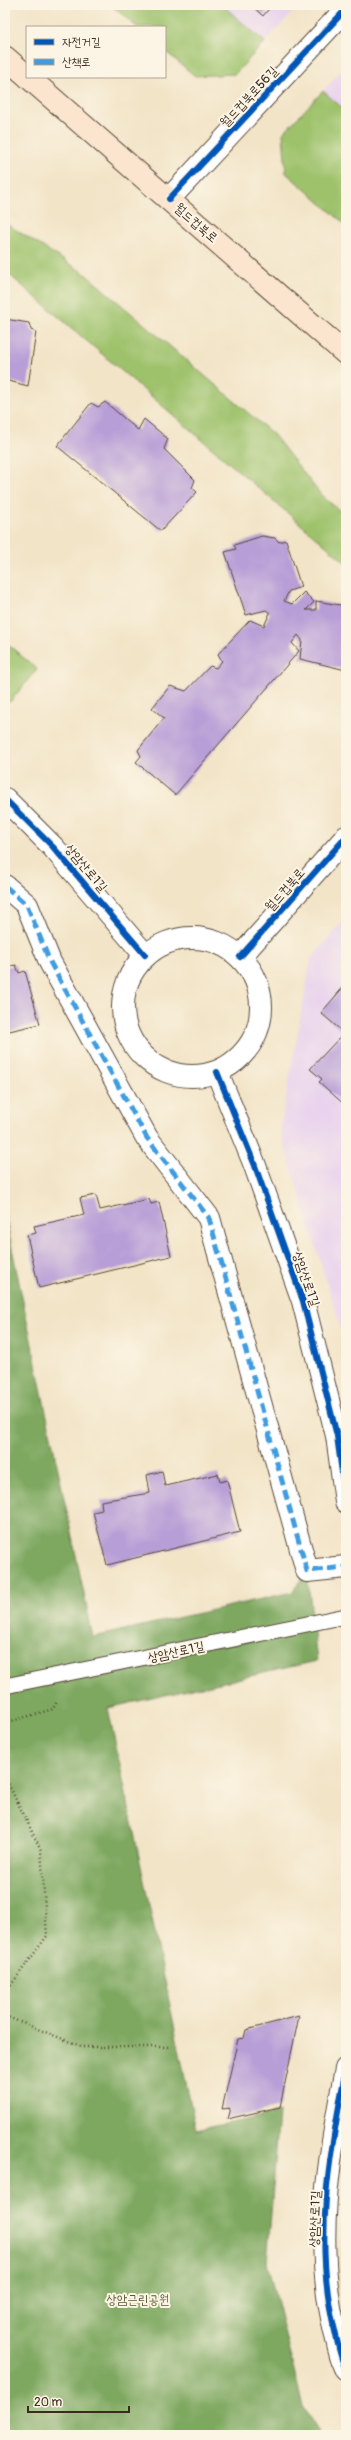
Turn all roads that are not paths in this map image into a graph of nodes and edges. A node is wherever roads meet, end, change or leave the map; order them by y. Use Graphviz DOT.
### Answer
graph roads {
  1 [pos="346,9"];
  2 [pos="5,57"];
  3 [pos="26,74"];
  4 [pos="30,78"];
  5 [pos="169,199"];
  6 [pos="346,354"];
  7 [pos="5,799"];
  8 [pos="346,837"];
  9 [pos="5,886"];
  10 [pos="145,956"];
  11 [pos="240,957"];
  12 [pos="217,1072"];
  13 [pos="346,1502"];
  14 [pos="346,1567"];
  15 [pos="346,1616"];
  16 [pos="5,1686"];
  17 [pos="346,2068"];
  18 [pos="346,2369"];
  1 -- 5 [label="street, 월드컵북로56길"];
  2 -- 3 [label="main road, 월드컵북로"];
  4 -- 5 [label="main road, 월드컵북로"];
  5 -- 6 [label="main road, 월드컵북로"];
  7 -- 10 [label="street, 상암산로1길"];
  8 -- 11 [label="street, 월드컵북로"];
  9 -- 14 [label="street"];
  10 -- 11 [label="street"];
  10 -- 12 [label="street"];
  11 -- 12 [label="street"];
  12 -- 13 [label="street, 상암산로1길"];
  15 -- 16 [label="lane, 상암산로1길"];
  17 -- 18 [label="street, 상암산로1길"];
}
